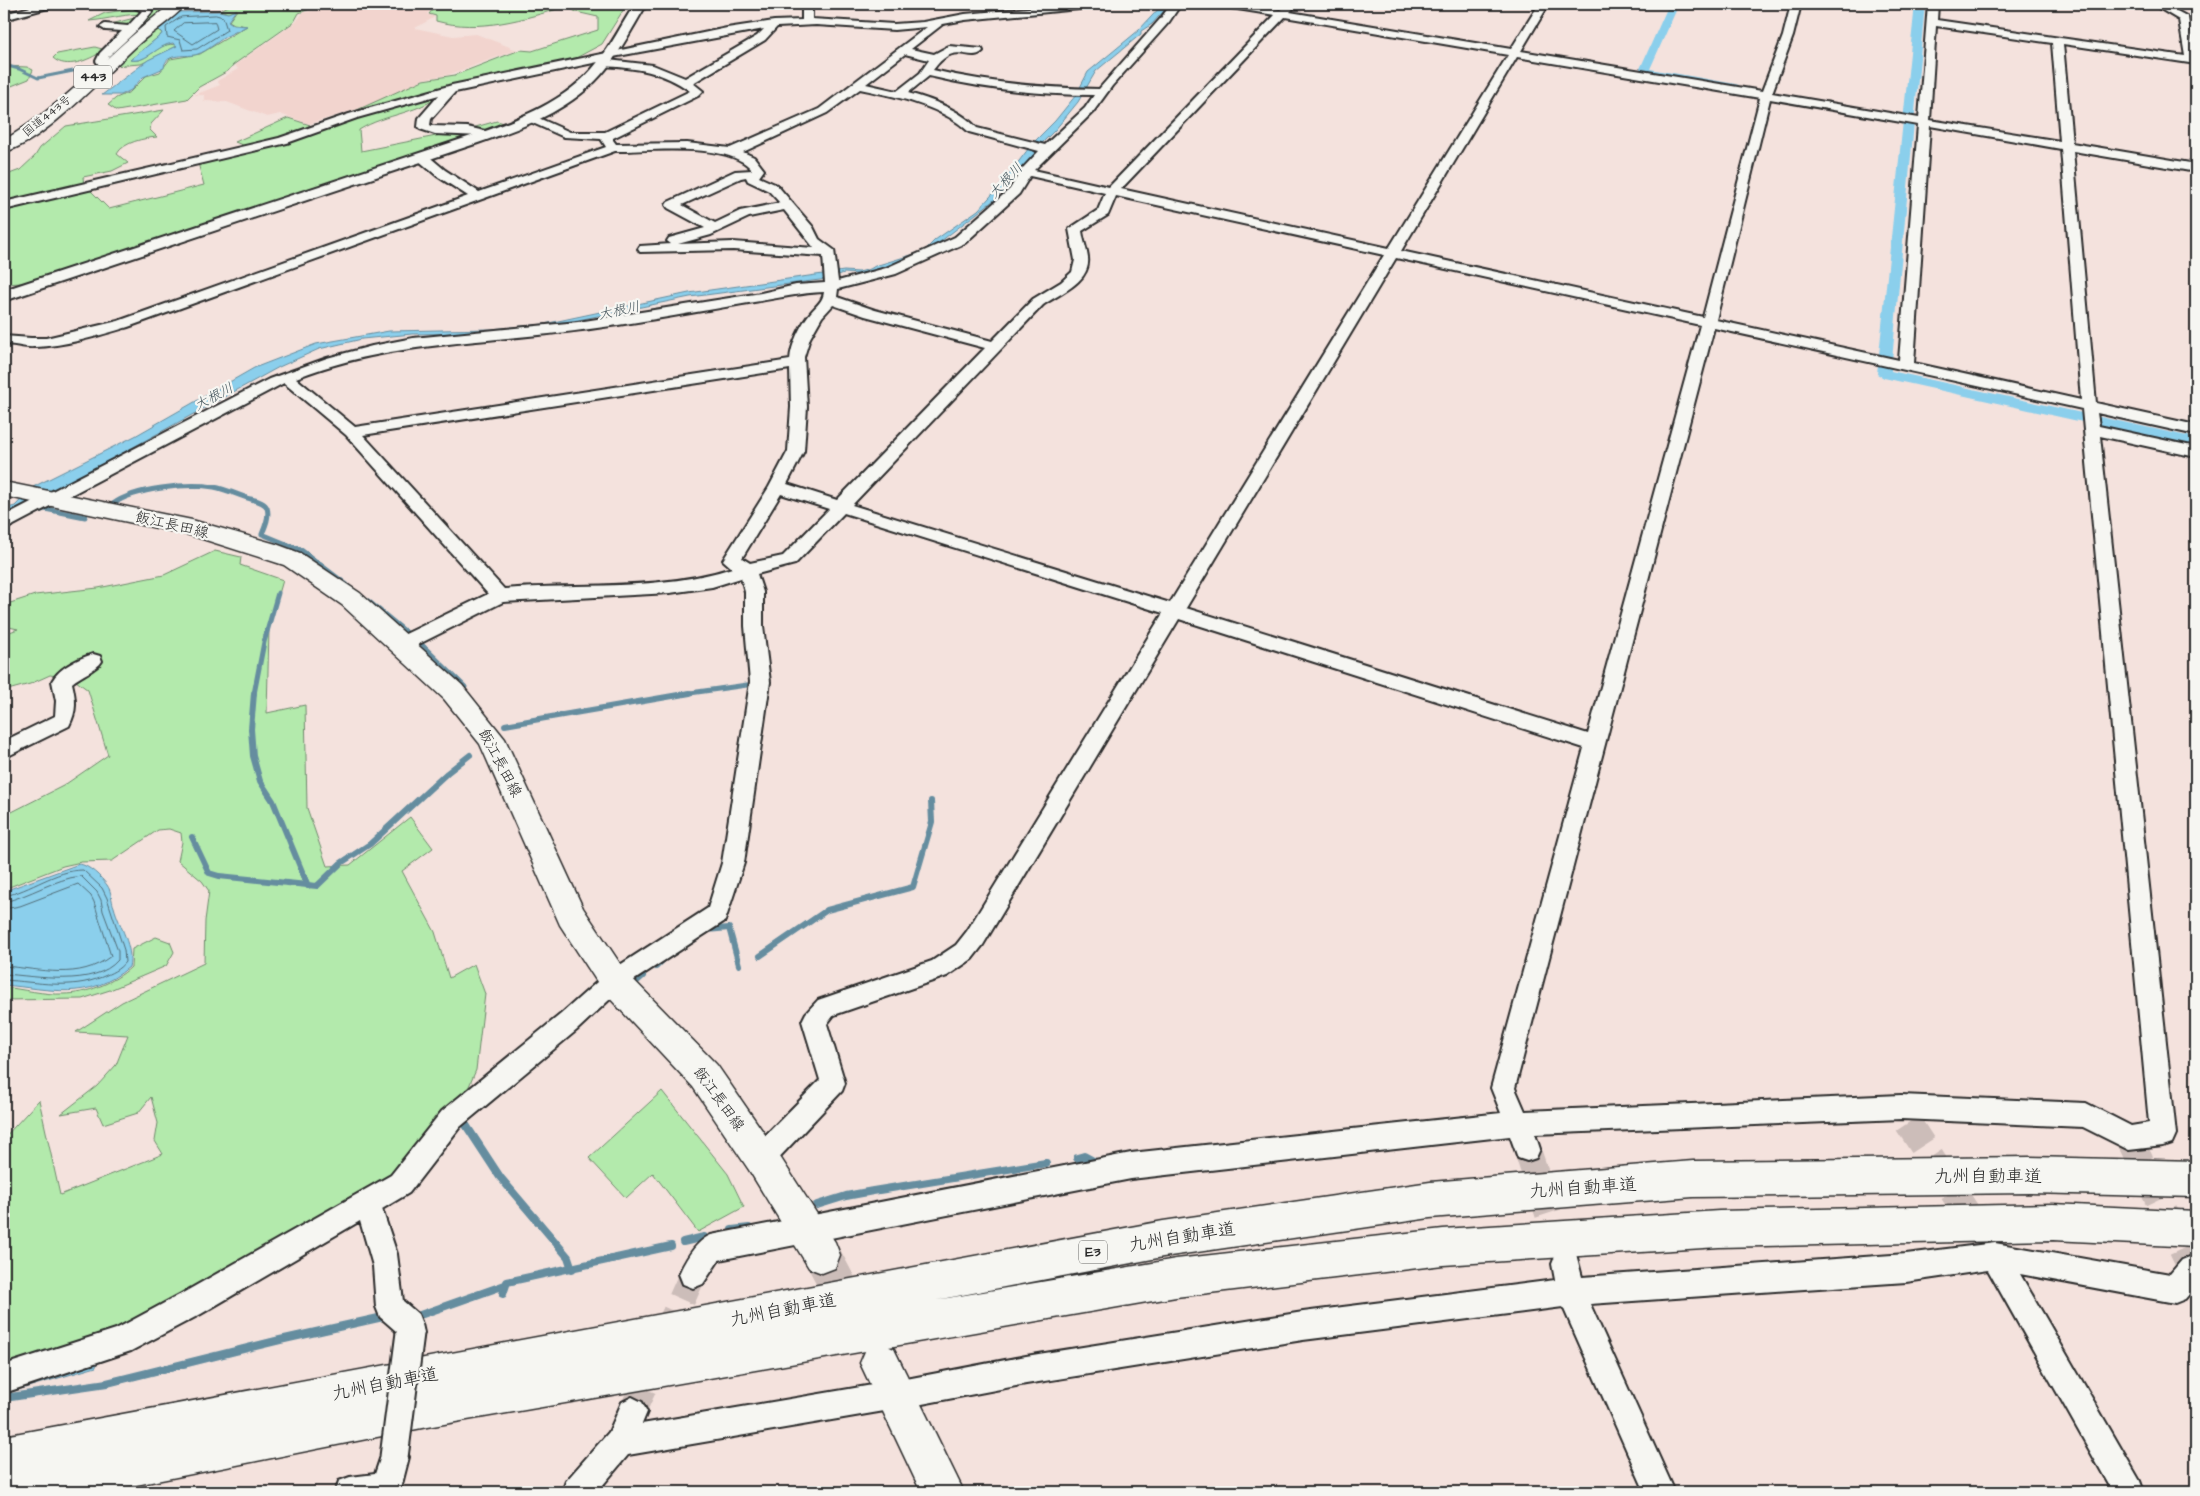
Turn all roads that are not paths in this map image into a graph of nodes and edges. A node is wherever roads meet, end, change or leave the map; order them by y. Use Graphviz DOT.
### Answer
graph roads {
  1 [pos="65,4"];
  2 [pos="140,4"];
  3 [pos="180,4"];
  4 [pos="641,4"];
  5 [pos="808,4"];
  6 [pos="1099,4"];
  7 [pos="1176,4"];
  8 [pos="1225,4"];
  9 [pos="1292,4"];
  10 [pos="1544,4"];
  11 [pos="1796,4"];
  12 [pos="1933,4"];
  13 [pos="2156,4"];
  14 [pos="48,5"];
  15 [pos="1082,5"];
  16 [pos="1283,13"];
  17 [pos="4,17"];
  18 [pos="2196,18"];
  19 [pos="2184,19"];
  20 [pos="807,22"];
  21 [pos="1932,22"];
  22 [pos="774,24"];
  23 [pos="938,24"];
  24 [pos="105,27"];
  25 [pos="132,29"];
  26 [pos="2057,40"];
  27 [pos="904,50"];
  28 [pos="978,51"];
  29 [pos="1514,52"];
  30 [pos="607,58"];
  31 [pos="936,58"];
  32 [pos="2194,61"];
  33 [pos="105,66"];
  34 [pos="926,72"];
  35 [pos="686,82"];
  36 [pos="858,85"];
  37 [pos="452,88"];
  38 [pos="1102,92"];
  39 [pos="900,94"];
  40 [pos="1766,95"];
  41 [pos="437,103"];
  42 [pos="427,116"];
  43 [pos="530,118"];
  44 [pos="1926,122"];
  45 [pos="481,133"];
  46 [pos="610,142"];
  47 [pos="2066,146"];
  48 [pos="4,147"];
  49 [pos="1045,148"];
  50 [pos="732,152"];
  51 [pos="422,157"];
  52 [pos="2196,168"];
  53 [pos="1026,172"];
  54 [pos="756,173"];
  55 [pos="1112,191"];
  56 [pos="477,196"];
  57 [pos="788,205"];
  58 [pos="4,206"];
  59 [pos="715,228"];
  60 [pos="829,253"];
  61 [pos="1392,254"];
  62 [pos="831,293"];
  63 [pos="4,296"];
  64 [pos="1708,322"];
  65 [pos="4,340"];
  66 [pos="996,347"];
  67 [pos="798,363"];
  68 [pos="1906,366"];
  69 [pos="285,378"];
  70 [pos="2089,406"];
  71 [pos="2091,429"];
  72 [pos="2196,430"];
  73 [pos="352,432"];
  74 [pos="2196,452"];
  75 [pos="777,487"];
  76 [pos="30,494"];
  77 [pos="839,506"];
  78 [pos="4,524"];
  79 [pos="746,570"];
  80 [pos="500,596"];
  81 [pos="1176,610"];
  82 [pos="400,644"];
  83 [pos="93,661"];
  84 [pos="1595,744"];
  85 [pos="4,750"];
  86 [pos="614,981"];
  87 [pos="1518,1123"];
  88 [pos="1527,1149"];
  89 [pos="761,1158"];
  90 [pos="2196,1171"];
  91 [pos="2030,1175"];
  92 [pos="2196,1179"];
  93 [pos="366,1204"];
  94 [pos="2196,1229"];
  95 [pos="814,1242"];
  96 [pos="1995,1256"];
  97 [pos="1566,1264"];
  98 [pos="2192,1270"];
  99 [pos="693,1274"];
  100 [pos="1570,1292"];
  101 [pos="4,1378"];
  102 [pos="888,1379"];
  103 [pos="632,1412"];
  104 [pos="620,1442"];
  105 [pos="4,1456"];
  106 [pos="385,1490"];
  107 [pos="938,1490"];
  108 [pos="4,1491"];
  109 [pos="350,1492"];
  110 [pos="577,1492"];
  111 [pos="1660,1492"];
  112 [pos="2129,1492"];
  1 -- 14 [label="street"];
  2 -- 25 [label="street"];
  3 -- 33 [label="main road, 国道443号 / 443"];
  4 -- 30 [label="street"];
  5 -- 20 [label="street"];
  6 -- 15 [label="street"];
  7 -- 38 [label="street"];
  8 -- 16 [label="street"];
  9 -- 16 [label="street"];
  10 -- 29 [label="street"];
  11 -- 40 [label="street"];
  12 -- 21 [label="street"];
  13 -- 19 [label="street"];
  14 -- 17 [label="street"];
  15 -- 23 [label="street"];
  16 -- 29 [label="street"];
  16 -- 55 [label="street"];
  18 -- 19 [label="street"];
  19 -- 32 [label="street"];
  20 -- 22 [label="street"];
  20 -- 23 [label="street"];
  21 -- 26 [label="street"];
  21 -- 44 [label="street"];
  22 -- 30 [label="street"];
  22 -- 35 [label="street"];
  23 -- 27 [label="street"];
  24 -- 25 [label="street"];
  25 -- 33 [label="street"];
  26 -- 32 [label="street"];
  26 -- 47 [label="street"];
  27 -- 31 [label="street"];
  27 -- 36 [label="street"];
  28 -- 31 [label="street"];
  29 -- 40 [label="street"];
  29 -- 61 [label="street"];
  30 -- 35 [label="street"];
  30 -- 37 [label="street"];
  30 -- 43 [label="street"];
  31 -- 34 [label="street"];
  33 -- 48 [label="main road, 国道443号 / 443"];
  34 -- 38 [label="street"];
  34 -- 39 [label="street"];
  35 -- 46 [label="street"];
  36 -- 39 [label="street"];
  36 -- 50 [label="street"];
  37 -- 41 [label="street"];
  37 -- 58 [label="street"];
  38 -- 49 [label="street"];
  39 -- 49 [label="street"];
  40 -- 44 [label="street"];
  40 -- 64 [label="street"];
  41 -- 42 [label="street"];
  41 -- 42 [label="street"];
  42 -- 45 [label="street"];
  43 -- 46 [label="street"];
  43 -- 51 [label="street"];
  44 -- 47 [label="street"];
  44 -- 68 [label="street"];
  46 -- 50 [label="street"];
  46 -- 56 [label="street"];
  47 -- 52 [label="street"];
  47 -- 70 [label="street"];
  49 -- 53 [label="street"];
  50 -- 54 [label="street"];
  51 -- 56 [label="street"];
  51 -- 63 [label="street"];
  53 -- 55 [label="street"];
  53 -- 62 [label="street"];
  54 -- 57 [label="street"];
  54 -- 59 [label="street"];
  55 -- 61 [label="street"];
  55 -- 66 [label="street"];
  56 -- 65 [label="street"];
  57 -- 59 [label="street"];
  57 -- 60 [label="street"];
  59 -- 60 [label="street"];
  60 -- 62 [label="street"];
  61 -- 64 [label="street"];
  61 -- 81 [label="street"];
  62 -- 66 [label="street"];
  62 -- 67 [label="street"];
  62 -- 69 [label="street"];
  64 -- 68 [label="street"];
  64 -- 84 [label="street"];
  66 -- 77 [label="street"];
  67 -- 73 [label="street"];
  67 -- 75 [label="street"];
  68 -- 70 [label="street"];
  69 -- 73 [label="street"];
  69 -- 76 [label="street"];
  70 -- 71 [label="street"];
  70 -- 72 [label="street"];
  71 -- 74 [label="street"];
  71 -- 87 [label="street"];
  73 -- 80 [label="street"];
  75 -- 77 [label="street"];
  75 -- 79 [label="street"];
  76 -- 78 [label="street"];
  76 -- 82 [label="main road, 飯江長田線"];
  77 -- 79 [label="street"];
  77 -- 81 [label="street"];
  79 -- 80 [label="street"];
  79 -- 86 [label="street"];
  80 -- 82 [label="street"];
  81 -- 84 [label="street"];
  81 -- 89 [label="street"];
  82 -- 86 [label="main road, 飯江長田線"];
  83 -- 85 [label="street"];
  84 -- 87 [label="street"];
  86 -- 89 [label="main road, 飯江長田線"];
  86 -- 93 [label="street"];
  87 -- 88 [label="street"];
  87 -- 95 [label="street"];
  89 -- 95 [label="main road, 飯江長田線"];
  90 -- 91 [label="main road"];
  91 -- 92 [label="main road, 九州自動車道 / E3"];
  91 -- 105 [label="main road, 九州自動車道 / E3"];
  93 -- 101 [label="street"];
  93 -- 106 [label="street, bridge"];
  94 -- 108 [label="main road, 九州自動車道"];
  95 -- 99 [label="street"];
  96 -- 98 [label="street"];
  96 -- 100 [label="street"];
  96 -- 112 [label="street"];
  97 -- 100 [label="street"];
  100 -- 102 [label="street"];
  100 -- 111 [label="street"];
  102 -- 104 [label="street"];
  102 -- 107 [label="main road"];
  103 -- 104 [label="street"];
  104 -- 110 [label="street"];
  106 -- 109 [label="street"];
}
